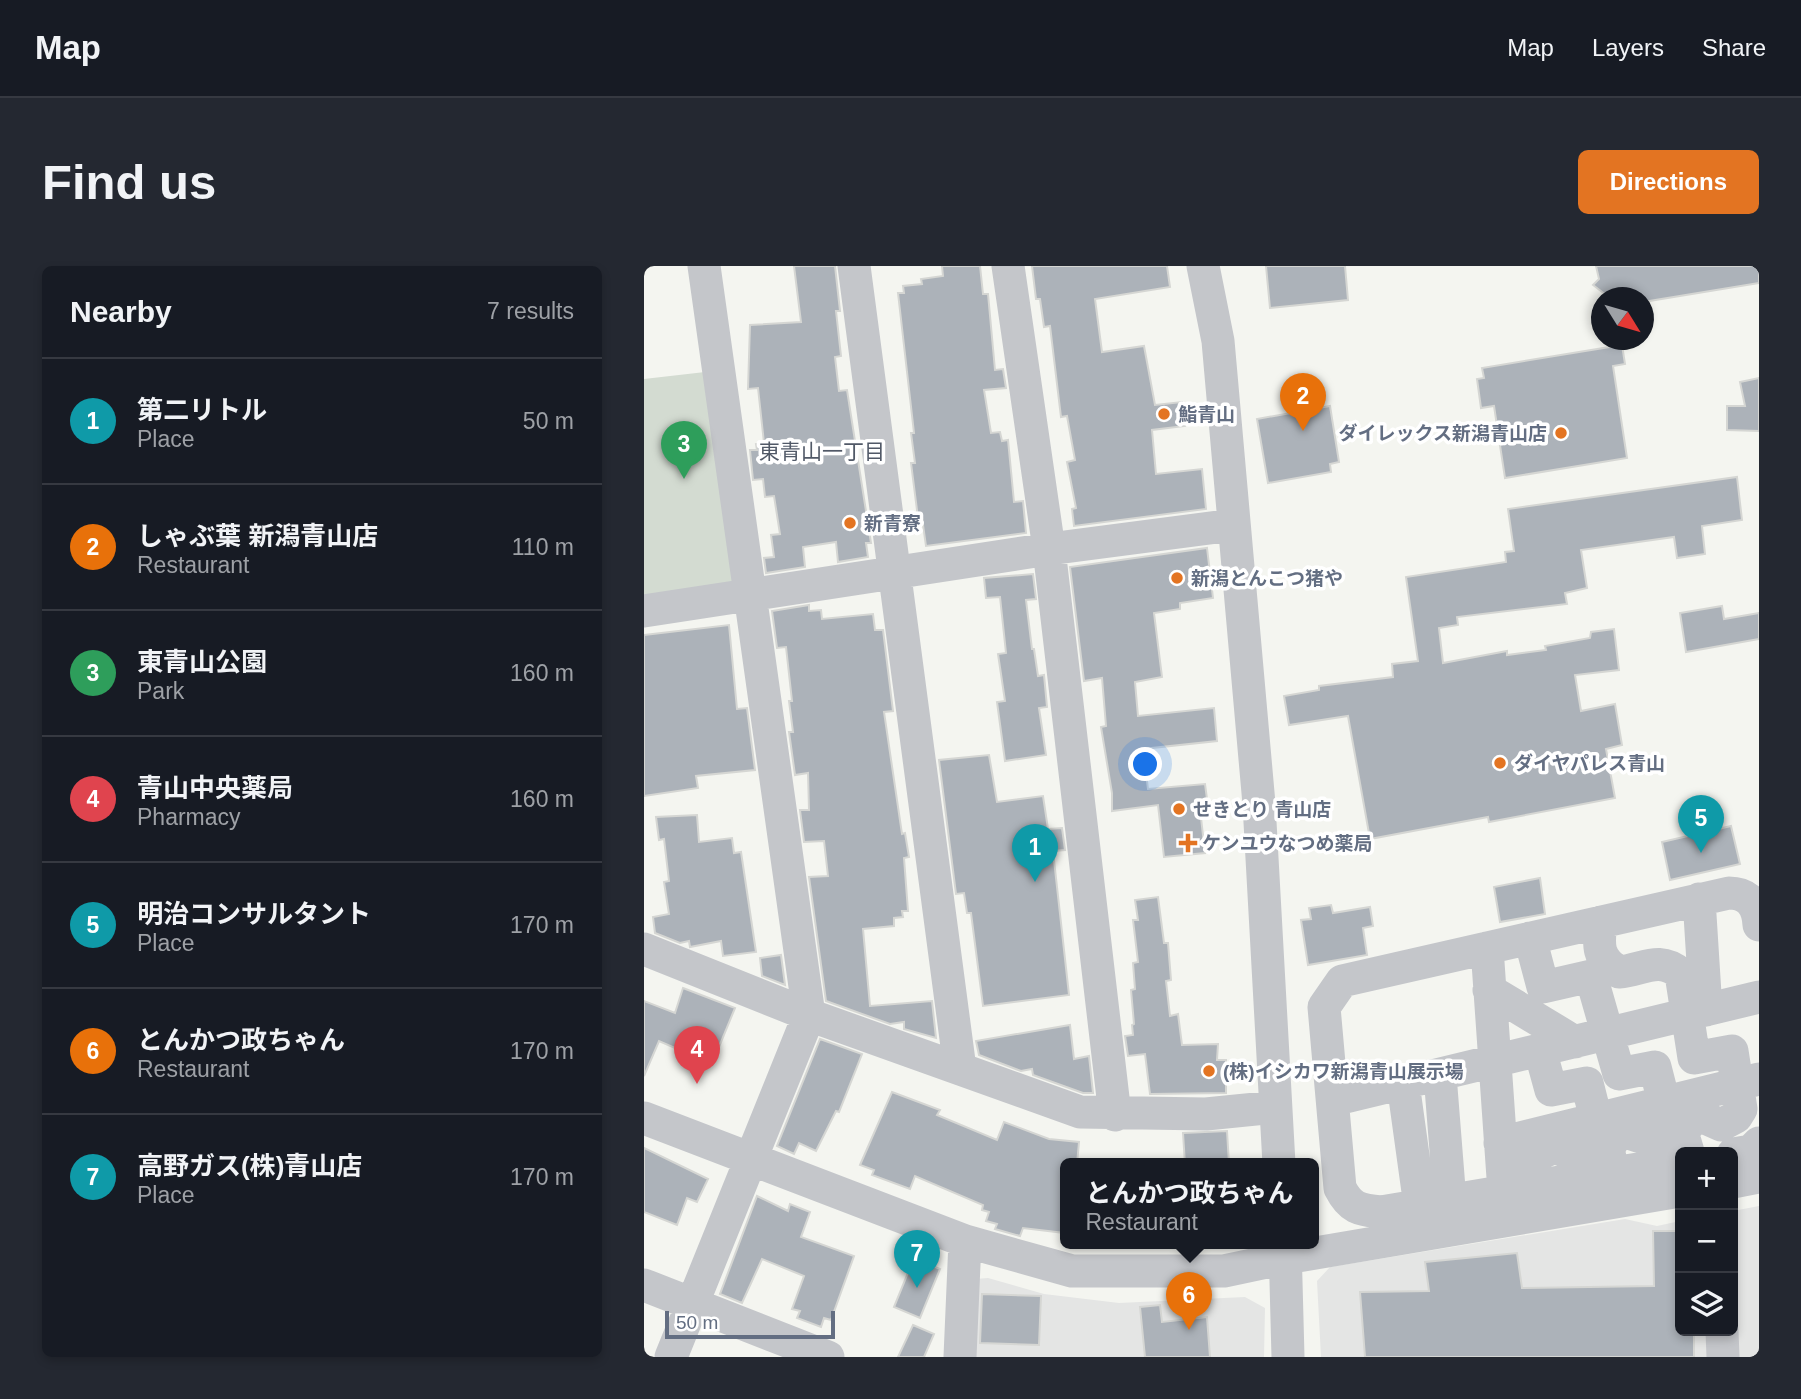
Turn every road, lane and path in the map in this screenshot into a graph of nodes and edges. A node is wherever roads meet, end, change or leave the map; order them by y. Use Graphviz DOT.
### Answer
graph roads {
  1 [pos="704,266"];
  2 [pos="854,266"];
  3 [pos="1008,266"];
  4 [pos="1203,266"];
  5 [pos="1233,525"];
  6 [pos="1049,549"];
  7 [pos="896,573"];
  8 [pos="751,597"];
  9 [pos="644,611"];
  10 [pos="1729,892"];
  11 [pos="1601,922"];
  12 [pos="1759,925"];
  13 [pos="1530,938"];
  14 [pos="644,944"];
  15 [pos="1487,948"];
  16 [pos="644,950"];
  17 [pos="1489,990"];
  18 [pos="1759,997"];
  19 [pos="1696,1013"];
  20 [pos="810,1015"];
  21 [pos="1608,1034"];
  22 [pos="1575,1042"];
  23 [pos="1540,1050"];
  24 [pos="1493,1061"];
  25 [pos="960,1069"];
  26 [pos="1440,1074"];
  27 [pos="1749,1081"];
  28 [pos="1403,1083"];
  29 [pos="1333,1100"];
  30 [pos="1665,1102"];
  31 [pos="1275,1107"];
  32 [pos="1115,1115"];
  33 [pos="644,1118"];
  34 [pos="1596,1119"];
  35 [pos="1500,1143"];
  36 [pos="1759,1143"];
  37 [pos="1687,1147"];
  38 [pos="1738,1153"];
  39 [pos="1279,1158"];
  40 [pos="750,1160"];
  41 [pos="1675,1164"];
  42 [pos="1614,1173"];
  43 [pos="1759,1177"];
  44 [pos="1738,1181"];
  45 [pos="1519,1189"];
  46 [pos="1675,1192"];
  47 [pos="1435,1203"];
  48 [pos="965,1241"];
  49 [pos="1319,1246"];
  50 [pos="1286,1251"];
  51 [pos="644,1285"];
  52 [pos="694,1304"];
  53 [pos="1722,1336"];
  54 [pos="671,1357"];
  55 [pos="828,1357"];
  56 [pos="960,1357"];
  57 [pos="1288,1357"];
  58 [pos="1723,1357"];
  1 -- 8 [label="street"];
  2 -- 7 [label="street"];
  3 -- 6 [label="street"];
  4 -- 5 [label="street"];
  5 -- 6 [label="street"];
  5 -- 31 [label="street"];
  6 -- 7 [label="street"];
  6 -- 32 [label="street"];
  7 -- 8 [label="street"];
  7 -- 25 [label="street"];
  8 -- 9 [label="street"];
  8 -- 20 [label="street"];
  10 -- 11 [label="street"];
  10 -- 12 [label="street"];
  10 -- 19 [label="street"];
  11 -- 13 [label="street"];
  11 -- 19 [label="street"];
  13 -- 15 [label="street"];
  13 -- 21 [label="street"];
  14 -- 16 [label="street"];
  15 -- 17 [label="street"];
  15 -- 29 [label="street"];
  16 -- 20 [label="street"];
  17 -- 22 [label="street"];
  17 -- 24 [label="street"];
  18 -- 19 [label="street"];
  19 -- 21 [label="street"];
  19 -- 27 [label="street"];
  20 -- 25 [label="street"];
  20 -- 40 [label="street"];
  21 -- 22 [label="street"];
  21 -- 30 [label="street"];
  22 -- 23 [label="street"];
  23 -- 24 [label="street"];
  23 -- 34 [label="street"];
  24 -- 26 [label="street"];
  24 -- 35 [label="street"];
  25 -- 32 [label="street"];
  26 -- 28 [label="street"];
  26 -- 47 [label="street"];
  27 -- 30 [label="street"];
  27 -- 37 [label="street"];
  28 -- 29 [label="street"];
  28 -- 47 [label="street"];
  29 -- 47 [label="street"];
  30 -- 34 [label="street"];
  30 -- 42 [label="street"];
  31 -- 32 [label="street"];
  31 -- 39 [label="street"];
  33 -- 40 [label="street"];
  34 -- 35 [label="street"];
  34 -- 45 [label="street"];
  35 -- 45 [label="street"];
  36 -- 38 [label="street"];
  40 -- 48 [label="street"];
  40 -- 52 [label="street"];
  41 -- 42 [label="street"];
  42 -- 45 [label="street"];
  43 -- 44 [label="street"];
  45 -- 47 [label="street"];
  46 -- 49 [label="street"];
  48 -- 50 [label="street"];
  48 -- 56 [label="street"];
  50 -- 57 [label="street"];
  51 -- 52 [label="street"];
  52 -- 54 [label="street"];
  52 -- 55 [label="street"];
  53 -- 58 [label="street"];
}
